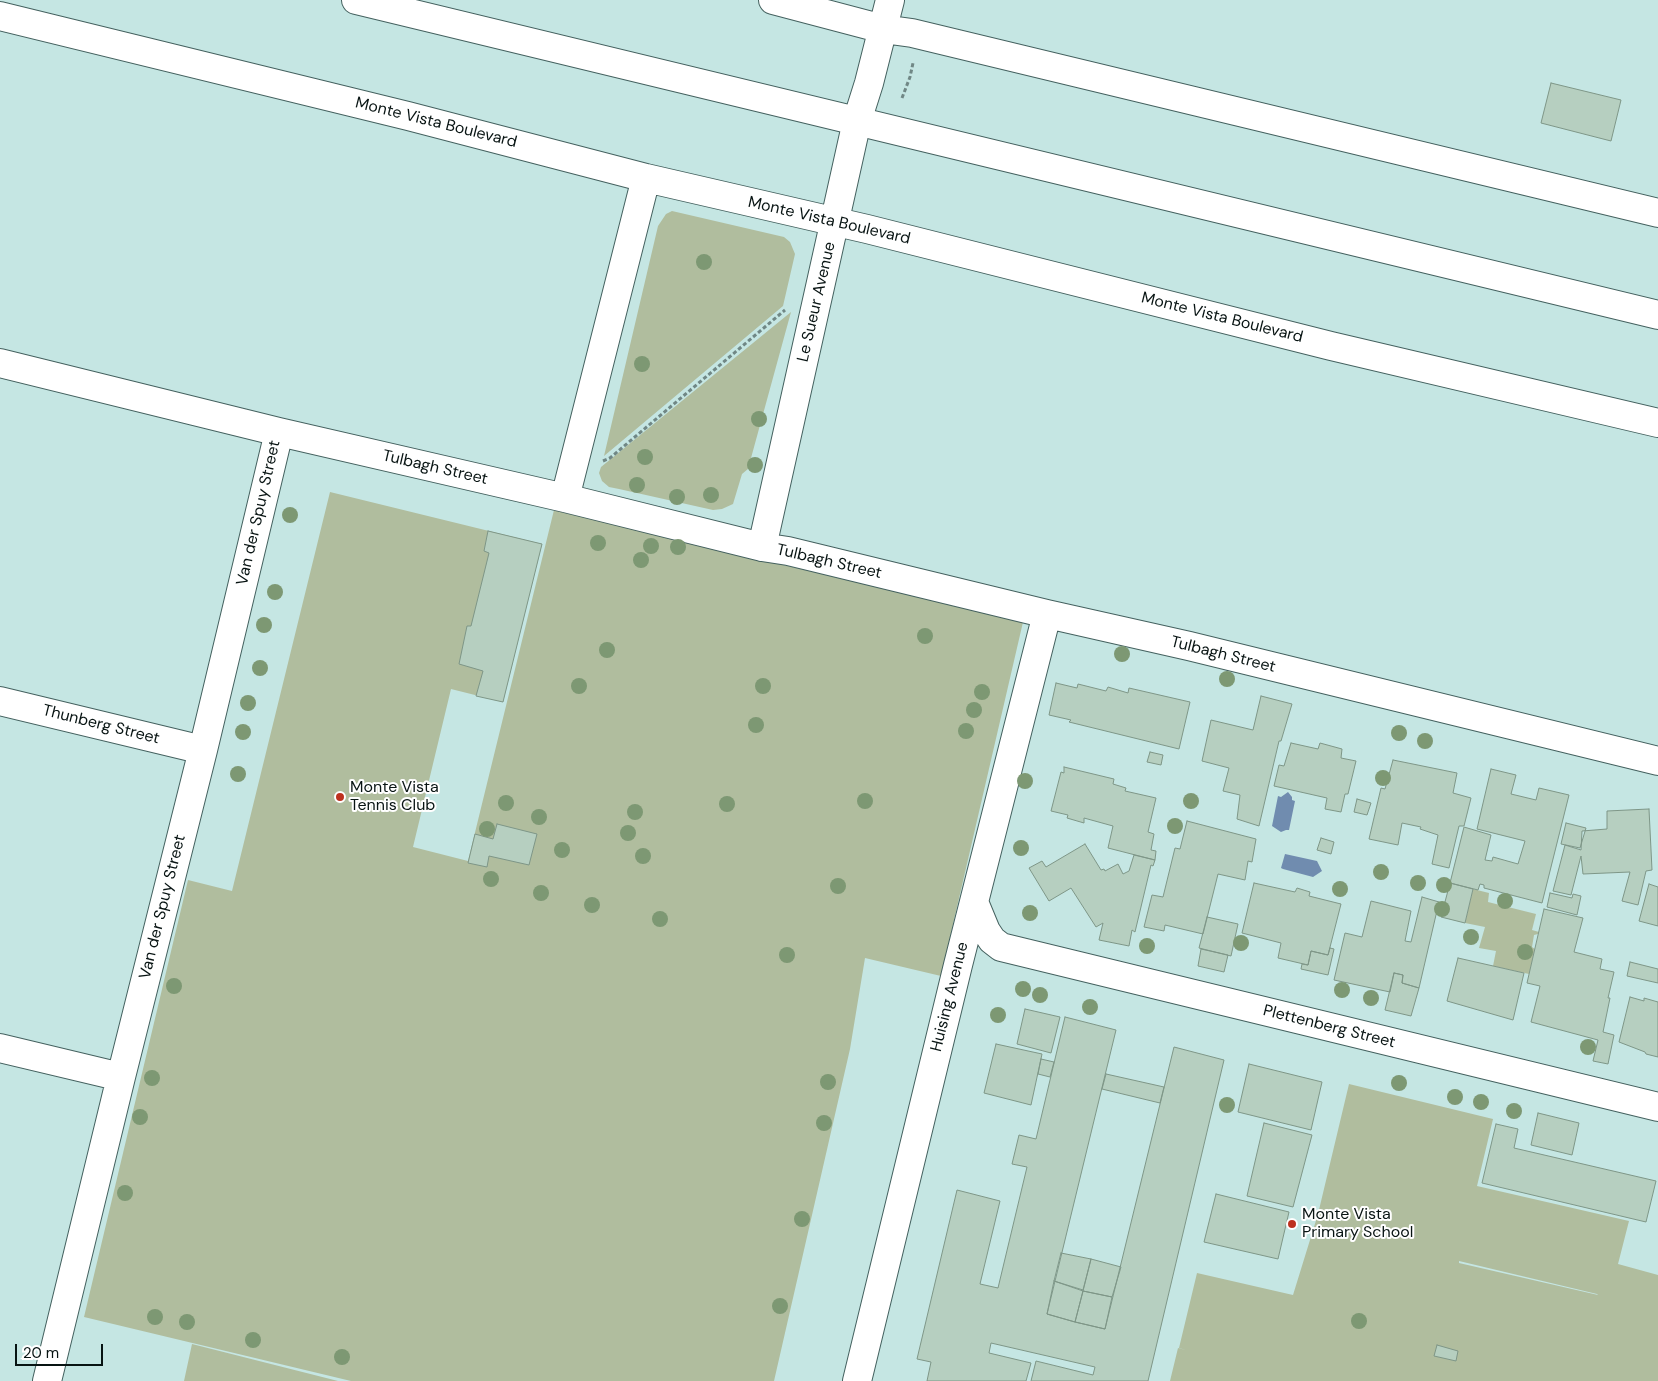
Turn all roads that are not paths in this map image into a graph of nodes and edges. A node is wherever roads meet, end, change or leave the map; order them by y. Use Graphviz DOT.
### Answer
graph roads {
  1 [pos="356,0"];
  2 [pos="774,0"];
  3 [pos="890,0"];
  4 [pos="0,16"];
  5 [pos="883,29"];
  6 [pos="857,122"];
  7 [pos="646,178"];
  8 [pos="1658,213"];
  9 [pos="836,222"];
  10 [pos="1658,315"];
  11 [pos="0,363"];
  12 [pos="1658,422"];
  13 [pos="279,432"];
  14 [pos="565,498"];
  15 [pos="762,547"];
  16 [pos="1047,614"];
  17 [pos="0,701"];
  18 [pos="203,750"];
  19 [pos="1658,761"];
  20 [pos="974,902"];
  21 [pos="1001,947"];
  22 [pos="958,965"];
  23 [pos="0,1048"];
  24 [pos="120,1077"];
  25 [pos="1658,1107"];
  26 [pos="47,1381"];
  27 [pos="857,1381"];
  1 -- 6 [label="street"];
  2 -- 5 [label="street"];
  3 -- 5 [label="street, Le Sueur Avenue"];
  4 -- 7 [label="street, Monte Vista Boulevard"];
  5 -- 6 [label="street, Le Sueur Avenue"];
  5 -- 8 [label="street"];
  6 -- 9 [label="street, Le Sueur Avenue"];
  6 -- 10 [label="street"];
  7 -- 9 [label="street, Monte Vista Boulevard"];
  7 -- 14 [label="street"];
  9 -- 12 [label="street, Monte Vista Boulevard"];
  9 -- 15 [label="street, Le Sueur Avenue"];
  11 -- 13 [label="street, Tulbagh Street"];
  13 -- 14 [label="street, Tulbagh Street"];
  13 -- 18 [label="street, Van der Spuy Street"];
  14 -- 15 [label="street, Tulbagh Street"];
  15 -- 16 [label="street, Tulbagh Street"];
  16 -- 19 [label="street, Tulbagh Street"];
  16 -- 20 [label="street, Huising Avenue"];
  17 -- 18 [label="street, Thunberg Street"];
  18 -- 24 [label="street, Van der Spuy Street"];
  20 -- 21 [label="street"];
  20 -- 22 [label="street, Huising Avenue"];
  21 -- 22 [label="street"];
  21 -- 25 [label="street, Plettenberg Street"];
  22 -- 27 [label="street, Huising Avenue"];
  23 -- 24 [label="street"];
  24 -- 26 [label="street, Van der Spuy Street"];
}
